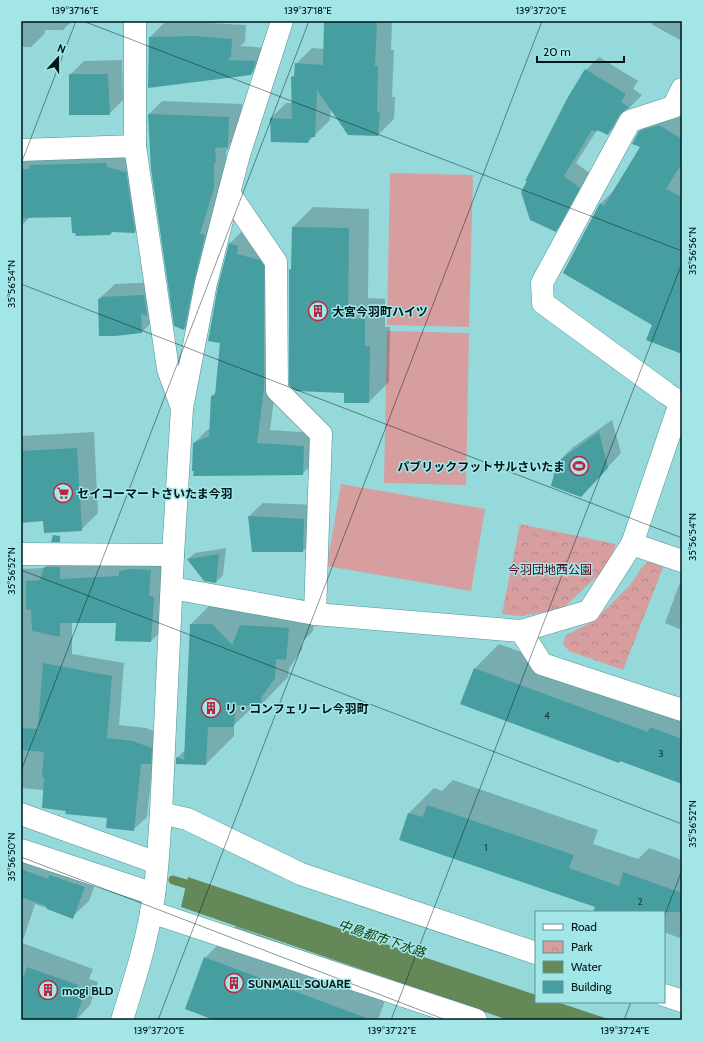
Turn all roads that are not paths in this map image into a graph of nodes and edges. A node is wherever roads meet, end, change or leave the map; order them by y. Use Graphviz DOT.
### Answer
graph roads {
  1 [pos="135,21"];
  2 [pos="282,21"];
  3 [pos="682,89"];
  4 [pos="135,146"];
  5 [pos="21,150"];
  6 [pos="229,193"];
  7 [pos="681,403"];
  8 [pos="182,408"];
  9 [pos="632,544"];
  10 [pos="21,554"];
  11 [pos="173,555"];
  12 [pos="682,561"];
  13 [pos="172,588"];
  14 [pos="315,614"];
  15 [pos="521,631"];
  16 [pos="682,710"];
  17 [pos="161,813"];
  18 [pos="21,814"];
  19 [pos="21,850"];
  20 [pos="157,863"];
  21 [pos="153,903"];
  22 [pos="535,953"];
  23 [pos="665,995"];
  24 [pos="682,1001"];
  25 [pos="122,1020"];
  26 [pos="476,1020"];
  1 -- 4 [label="street"];
  2 -- 6 [label="street"];
  3 -- 7 [label="street"];
  4 -- 5 [label="street"];
  4 -- 8 [label="street"];
  6 -- 8 [label="street"];
  6 -- 14 [label="street"];
  7 -- 9 [label="street"];
  8 -- 11 [label="street"];
  9 -- 12 [label="street"];
  9 -- 15 [label="street"];
  10 -- 11 [label="street"];
  11 -- 13 [label="street"];
  13 -- 14 [label="street"];
  13 -- 17 [label="street"];
  14 -- 15 [label="street"];
  15 -- 16 [label="street"];
  17 -- 20 [label="street"];
  17 -- 22 [label="street"];
  18 -- 20 [label="street"];
  19 -- 21 [label="street"];
  20 -- 21 [label="street"];
  21 -- 25 [label="street"];
  21 -- 26 [label="street"];
  23 -- 24 [label="street"];
}
